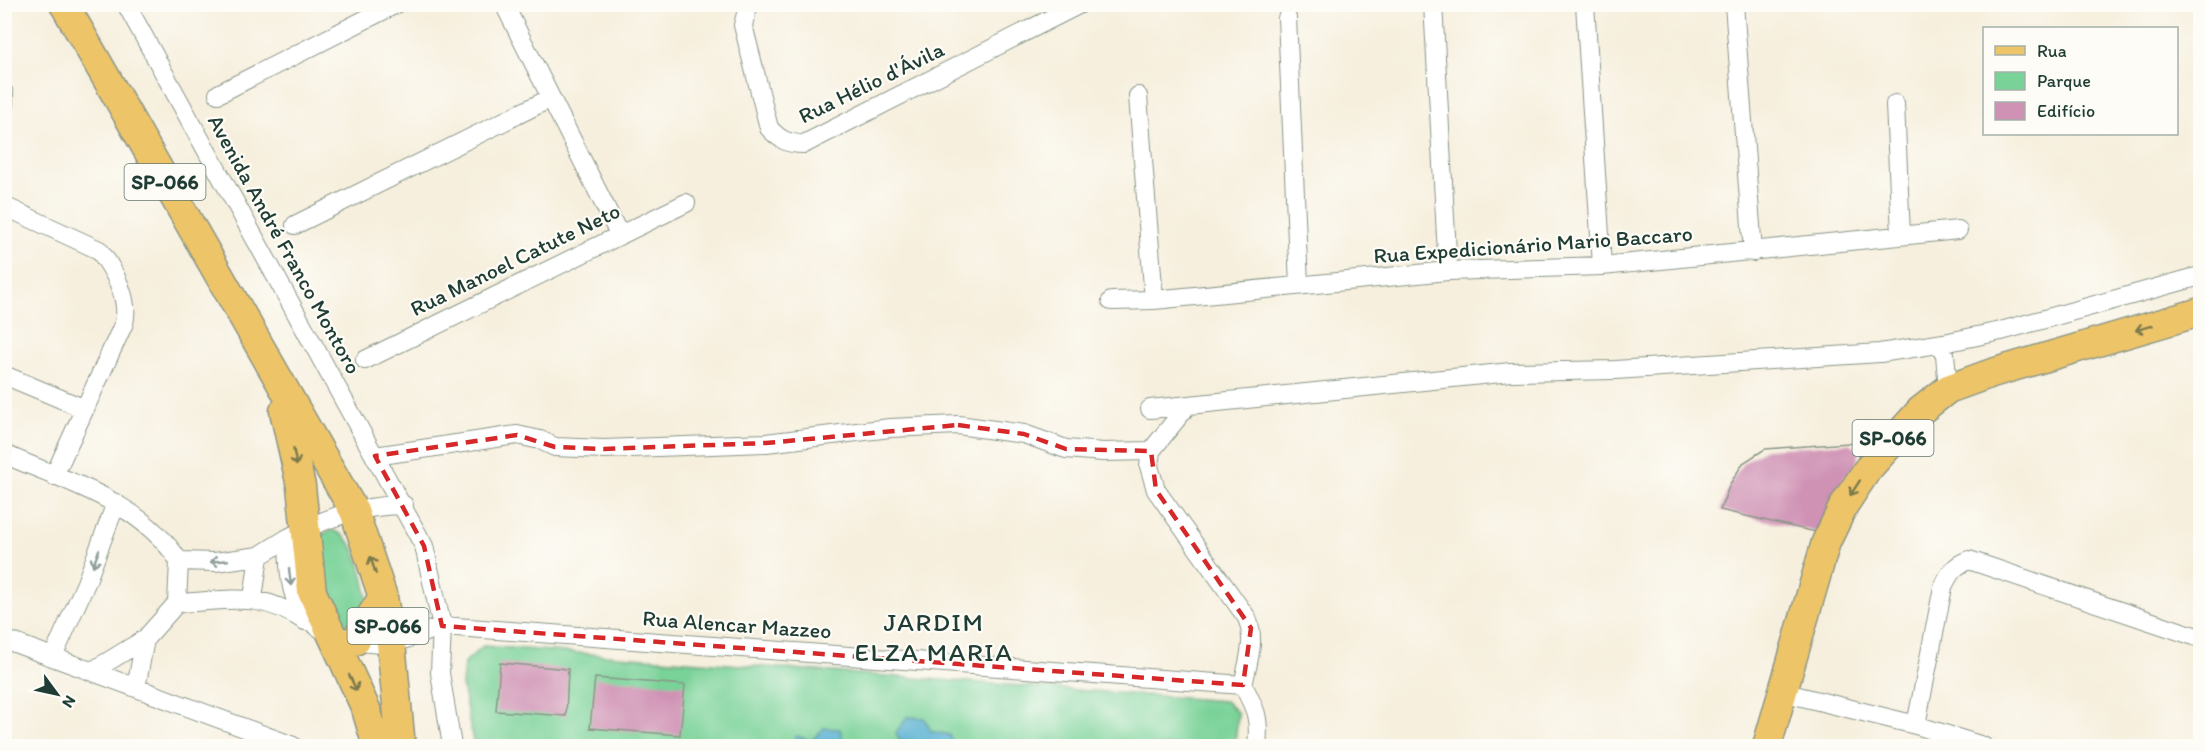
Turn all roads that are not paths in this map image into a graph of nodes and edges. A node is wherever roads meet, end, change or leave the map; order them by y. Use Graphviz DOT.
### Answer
graph roads {
  1 [pos="64,4"];
  2 [pos="126,4"];
  3 [pos="396,4"];
  4 [pos="504,4"];
  5 [pos="752,4"];
  6 [pos="1080,4"];
  7 [pos="1432,4"];
  8 [pos="1585,4"];
  9 [pos="1734,4"];
  10 [pos="1287,18"];
  11 [pos="4,93"];
  12 [pos="218,94"];
  13 [pos="1138,96"];
  14 [pos="551,98"];
  15 [pos="4,104"];
  16 [pos="1895,104"];
  17 [pos="686,203"];
  18 [pos="4,206"];
  19 [pos="295,225"];
  20 [pos="1958,230"];
  21 [pos="620,234"];
  22 [pos="1901,235"];
  23 [pos="1753,252"];
  24 [pos="1602,266"];
  25 [pos="1448,271"];
  26 [pos="2200,276"];
  27 [pos="1299,285"];
  28 [pos="1155,300"];
  29 [pos="1111,302"];
  30 [pos="2200,312"];
  31 [pos="1944,344"];
  32 [pos="266,360"];
  33 [pos="365,360"];
  34 [pos="4,375"];
  35 [pos="1948,389"];
  36 [pos="1187,406"];
  37 [pos="85,409"];
  38 [pos="1150,409"];
  39 [pos="1151,451"];
  40 [pos="4,454"];
  41 [pos="375,456"];
  42 [pos="54,476"];
  43 [pos="116,503"];
  44 [pos="404,506"];
  45 [pos="354,511"];
  46 [pos="296,533"];
  47 [pos="259,556"];
  48 [pos="179,561"];
  49 [pos="382,597"];
  50 [pos="253,598"];
  51 [pos="177,603"];
  52 [pos="442,626"];
  53 [pos="332,633"];
  54 [pos="2200,638"];
  55 [pos="4,639"];
  56 [pos="145,639"];
  57 [pos="391,643"];
  58 [pos="53,657"];
  59 [pos="94,670"];
  60 [pos="1243,685"];
  61 [pos="136,688"];
  62 [pos="1782,692"];
  63 [pos="1916,725"];
  64 [pos="293,747"];
  65 [pos="377,747"];
  66 [pos="401,747"];
  67 [pos="452,747"];
  68 [pos="1257,747"];
  69 [pos="1767,747"];
  70 [pos="1983,747"];
  1 -- 32 [label="main road, SP-066"];
  2 -- 41 [label="street, Avenida André Franco Montoro"];
  3 -- 12 [label="street"];
  4 -- 14 [label="street"];
  5 -- 6 [label="street, Rua Hélio d'Ávila"];
  7 -- 25 [label="street"];
  8 -- 24 [label="street"];
  9 -- 23 [label="street"];
  10 -- 27 [label="street"];
  11 -- 15 [label="street"];
  13 -- 28 [label="street"];
  14 -- 19 [label="street"];
  14 -- 21 [label="street"];
  16 -- 22 [label="street"];
  17 -- 21 [label="street, Rua Manoel Catute Neto"];
  18 -- 37 [label="street"];
  20 -- 22 [label="street, Rua Expedicionário Mario Baccaro"];
  21 -- 33 [label="street, Rua Manoel Catute Neto"];
  22 -- 23 [label="street, Rua Expedicionário Mario Baccaro"];
  23 -- 24 [label="street, Rua Expedicionário Mario Baccaro"];
  24 -- 25 [label="street, Rua Expedicionário Mario Baccaro"];
  25 -- 27 [label="street, Rua Expedicionário Mario Baccaro"];
  26 -- 31 [label="street"];
  27 -- 28 [label="street, Rua Expedicionário Mario Baccaro"];
  28 -- 29 [label="street, Rua Expedicionário Mario Baccaro"];
  30 -- 35 [label="main road, SP-066, one-way"];
  31 -- 35 [label="street"];
  31 -- 36 [label="street"];
  32 -- 45 [label="main road, SP-066"];
  32 -- 46 [label="main road, SP-066, one-way"];
  34 -- 37 [label="street"];
  35 -- 62 [label="main road, SP-066, one-way"];
  36 -- 38 [label="street"];
  36 -- 39 [label="street"];
  37 -- 42 [label="street"];
  39 -- 41 [label="street"];
  39 -- 60 [label="street"];
  40 -- 42 [label="street"];
  41 -- 44 [label="street, Avenida André Franco Montoro"];
  42 -- 43 [label="street"];
  43 -- 48 [label="street"];
  43 -- 58 [label="street, one-way"];
  44 -- 45 [label="street"];
  44 -- 52 [label="street, Avenida André Franco Montoro"];
  45 -- 46 [label="street"];
  49 -- 45 [label="main road, SP-066, one-way"];
  46 -- 47 [label="street"];
  46 -- 53 [label="main road, SP-066, one-way"];
  47 -- 48 [label="street, one-way"];
  47 -- 50 [label="street"];
  48 -- 51 [label="street"];
  49 -- 53 [label="main road"];
  49 -- 57 [label="main road, SP-066"];
  50 -- 51 [label="street"];
  50 -- 53 [label="street"];
  51 -- 56 [label="street"];
  52 -- 57 [label="street"];
  52 -- 60 [label="street, Rua Alencar Mazzeo"];
  52 -- 67 [label="street, Avenida André Franco Montoro"];
  53 -- 57 [label="street"];
  53 -- 65 [label="main road, SP-066, one-way"];
  54 -- 63 [label="street"];
  55 -- 58 [label="street"];
  56 -- 59 [label="street"];
  56 -- 61 [label="street"];
  57 -- 66 [label="main road, SP-066"];
  58 -- 59 [label="street"];
  59 -- 61 [label="street"];
  60 -- 68 [label="street"];
  61 -- 64 [label="street"];
  62 -- 63 [label="street"];
  62 -- 69 [label="main road, SP-066"];
  63 -- 70 [label="street"];
}
